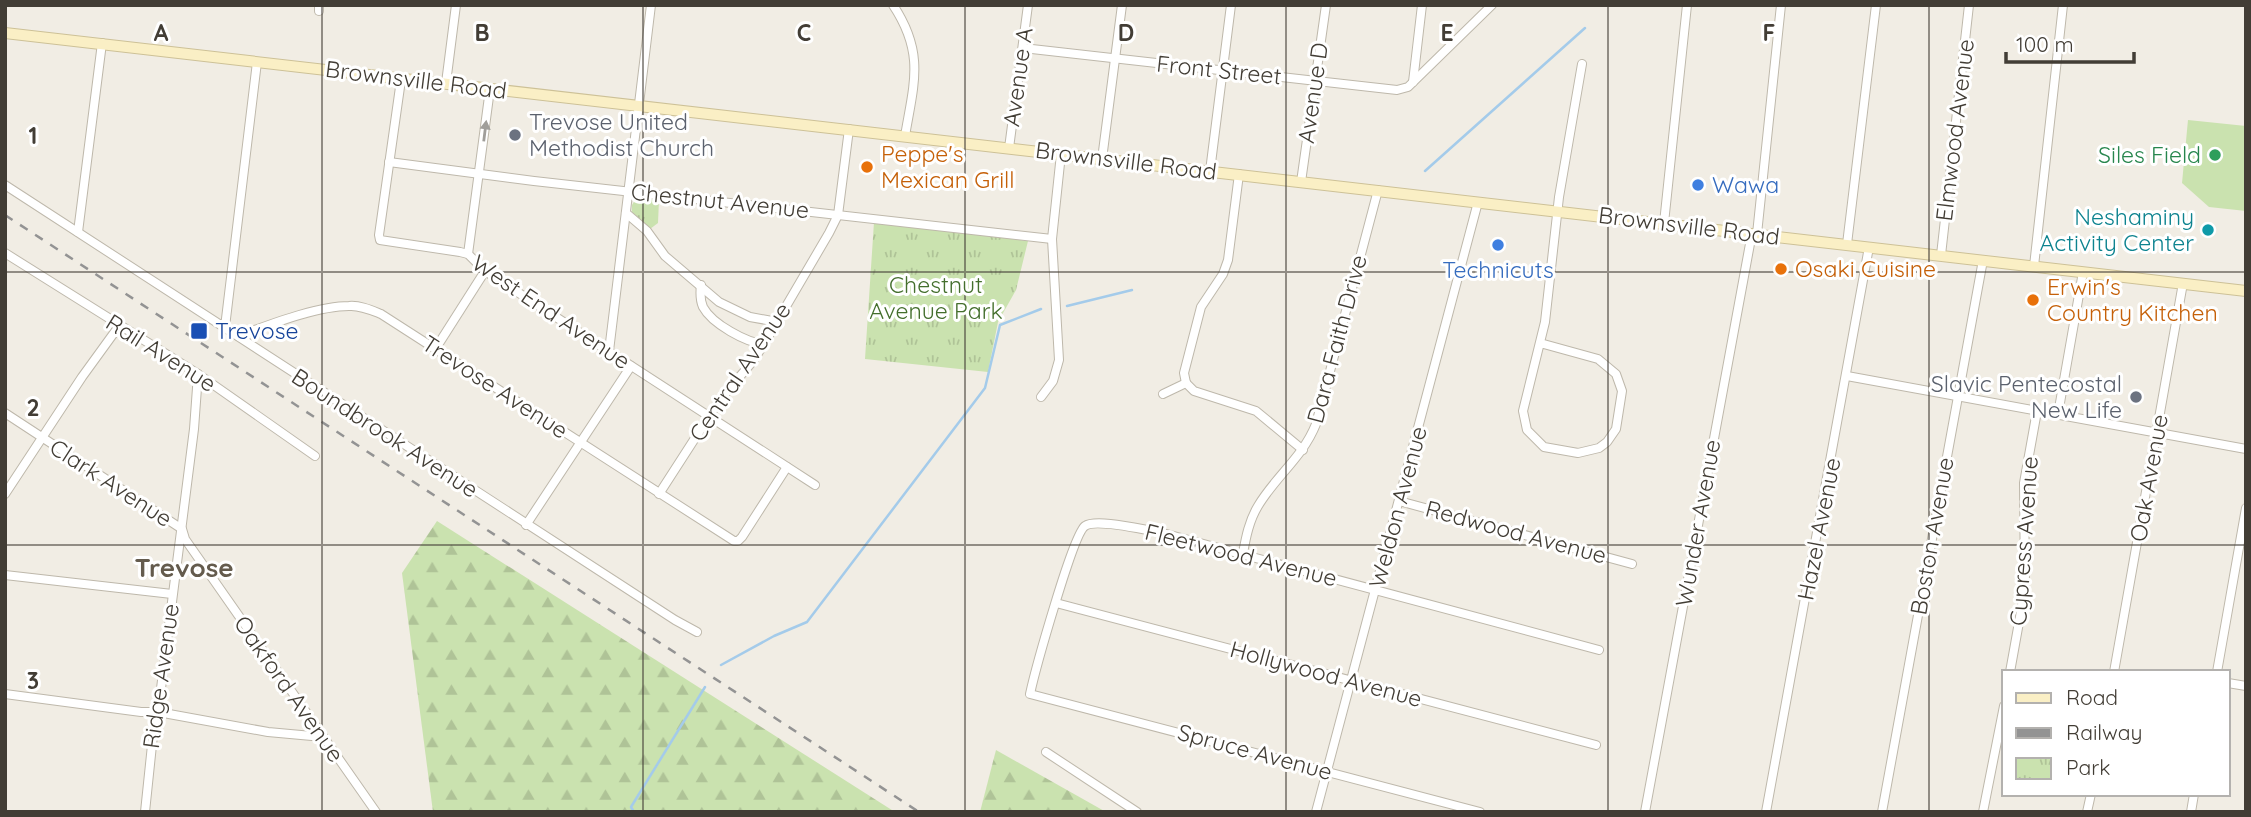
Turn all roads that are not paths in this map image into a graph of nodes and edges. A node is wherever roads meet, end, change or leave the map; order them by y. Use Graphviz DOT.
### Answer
graph roads {
  1 [pos="456,5"];
  2 [pos="651,5"];
  3 [pos="893,5"];
  4 [pos="1028,5"];
  5 [pos="1122,5"];
  6 [pos="1231,5"];
  7 [pos="1326,5"];
  8 [pos="1422,5"];
  9 [pos="1492,5"];
  10 [pos="1686,5"];
  11 [pos="1781,5"];
  12 [pos="1876,5"];
  13 [pos="1969,5"];
  14 [pos="2063,5"];
  15 [pos="5,33"];
  16 [pos="102,43"];
  17 [pos="1023,48"];
  18 [pos="1115,59"];
  19 [pos="257,62"];
  20 [pos="1582,64"];
  21 [pos="1222,71"];
  22 [pos="1315,79"];
  23 [pos="401,80"];
  24 [pos="1413,82"];
  25 [pos="446,83"];
  26 [pos="491,89"];
  27 [pos="639,106"];
  28 [pos="849,129"];
  29 [pos="905,136"];
  30 [pos="1009,148"];
  31 [pos="1061,154"];
  32 [pos="1102,159"];
  33 [pos="389,162"];
  34 [pos="1210,171"];
  35 [pos="480,173"];
  36 [pos="1238,174"];
  37 [pos="1301,181"];
  38 [pos="5,185"];
  39 [pos="1378,190"];
  40 [pos="629,191"];
  41 [pos="1478,202"];
  42 [pos="1557,211"];
  43 [pos="626,213"];
  44 [pos="838,215"];
  45 [pos="1664,223"];
  46 [pos="78,232"];
  47 [pos="1754,234"];
  48 [pos="1052,239"];
  49 [pos="1847,244"];
  50 [pos="1870,247"];
  51 [pos="5,253"];
  52 [pos="468,254"];
  53 [pos="1941,255"];
  54 [pos="1983,260"];
  55 [pos="2034,266"];
  56 [pos="485,271"];
  57 [pos="2083,272"];
  58 [pos="2183,283"];
  59 [pos="701,285"];
  60 [pos="2246,290"];
  61 [pos="780,318"];
  62 [pos="119,326"];
  63 [pos="225,327"];
  64 [pos="238,336"];
  65 [pos="1540,343"];
  66 [pos="764,344"];
  67 [pos="436,348"];
  68 [pos="609,351"];
  69 [pos="631,366"];
  70 [pos="198,374"];
  71 [pos="1847,376"];
  72 [pos="1186,383"];
  73 [pos="1163,394"];
  74 [pos="1958,395"];
  75 [pos="1041,397"];
  76 [pos="2037,411"];
  77 [pos="5,413"];
  78 [pos="2057,414"];
  79 [pos="709,416"];
  80 [pos="2157,433"];
  81 [pos="43,438"];
  82 [pos="580,443"];
  83 [pos="2246,449"];
  84 [pos="1303,450"];
  85 [pos="315,456"];
  86 [pos="787,467"];
  87 [pos="815,485"];
  88 [pos="5,494"];
  89 [pos="659,494"];
  90 [pos="1399,501"];
  91 [pos="2246,508"];
  92 [pos="526,525"];
  93 [pos="182,529"];
  94 [pos="1243,553"];
  95 [pos="1632,564"];
  96 [pos="5,575"];
  97 [pos="1376,589"];
  98 [pos="172,594"];
  99 [pos="1056,603"];
  100 [pos="697,632"];
  101 [pos="1599,650"];
  102 [pos="2010,670"];
  103 [pos="2114,670"];
  104 [pos="2217,670"];
  105 [pos="1351,681"];
  106 [pos="5,694"];
  107 [pos="158,712"];
  108 [pos="2002,716"];
  109 [pos="323,737"];
  110 [pos="1595,745"];
  111 [pos="1046,752"];
  112 [pos="1327,771"];
  113 [pos="145,812"];
  114 [pos="376,812"];
  115 [pos="1138,812"];
  116 [pos="1316,812"];
  117 [pos="1480,812"];
  118 [pos="1645,812"];
  119 [pos="1766,812"];
  120 [pos="1882,812"];
  121 [pos="1983,812"];
  1 -- 25 [label="street"];
  2 -- 27 [label="street"];
  3 -- 29 [label="street"];
  4 -- 17 [label="street, Avenue A"];
  5 -- 18 [label="street"];
  6 -- 21 [label="street"];
  7 -- 22 [label="street, Avenue D"];
  8 -- 24 [label="street"];
  9 -- 24 [label="street"];
  10 -- 45 [label="street"];
  11 -- 47 [label="street, Wunder Avenue"];
  12 -- 49 [label="street"];
  13 -- 53 [label="street, Elmwood Avenue"];
  14 -- 55 [label="street"];
  15 -- 16 [label="street, Brownsville Road"];
  16 -- 19 [label="street, Brownsville Road"];
  16 -- 46 [label="street"];
  17 -- 18 [label="street, Front Street"];
  17 -- 30 [label="street, Avenue A"];
  18 -- 21 [label="street, Front Street"];
  18 -- 32 [label="street"];
  19 -- 23 [label="street, Brownsville Road"];
  19 -- 63 [label="street"];
  20 -- 42 [label="street"];
  21 -- 22 [label="street, Front Street"];
  21 -- 34 [label="street"];
  22 -- 24 [label="street, Front Street"];
  22 -- 37 [label="street, Avenue D"];
  23 -- 25 [label="street, Brownsville Road"];
  23 -- 33 [label="street"];
  25 -- 26 [label="street, Brownsville Road"];
  26 -- 27 [label="street, Brownsville Road"];
  35 -- 26 [label="street, one-way"];
  27 -- 28 [label="street, Brownsville Road"];
  27 -- 40 [label="street"];
  28 -- 29 [label="street, Brownsville Road"];
  28 -- 44 [label="street, Central Avenue"];
  29 -- 30 [label="street, Brownsville Road"];
  30 -- 31 [label="street, Brownsville Road"];
  31 -- 32 [label="street, Brownsville Road"];
  31 -- 48 [label="street"];
  32 -- 34 [label="street, Brownsville Road"];
  33 -- 35 [label="street, Chestnut Avenue"];
  33 -- 52 [label="street, West End Avenue"];
  34 -- 36 [label="street, Brownsville Road"];
  35 -- 40 [label="street, Chestnut Avenue"];
  35 -- 52 [label="street"];
  36 -- 37 [label="street, Brownsville Road"];
  36 -- 72 [label="street"];
  37 -- 39 [label="street, Brownsville Road"];
  38 -- 46 [label="street, Boundbrook Avenue"];
  39 -- 41 [label="street, Brownsville Road"];
  39 -- 84 [label="street, Dara Faith Drive"];
  40 -- 43 [label="street"];
  40 -- 44 [label="street, Chestnut Avenue"];
  41 -- 42 [label="street, Brownsville Road"];
  41 -- 90 [label="street, Weldon Avenue"];
  42 -- 45 [label="street, Brownsville Road"];
  42 -- 65 [label="street"];
  43 -- 59 [label="street"];
  43 -- 68 [label="street"];
  44 -- 48 [label="street, Chestnut Avenue"];
  44 -- 61 [label="street, Central Avenue"];
  45 -- 47 [label="street, Brownsville Road"];
  46 -- 63 [label="street, Boundbrook Avenue"];
  47 -- 49 [label="street, Brownsville Road"];
  47 -- 118 [label="street, Wunder Avenue"];
  48 -- 75 [label="street"];
  49 -- 50 [label="street, Brownsville Road"];
  50 -- 53 [label="street, Brownsville Road"];
  50 -- 71 [label="street, Hazel Avenue"];
  51 -- 62 [label="street, Rail Avenue"];
  52 -- 56 [label="street, West End Avenue"];
  53 -- 54 [label="street, Brownsville Road"];
  54 -- 55 [label="street, Brownsville Road"];
  54 -- 74 [label="street, Boston Avenue"];
  55 -- 57 [label="street, Brownsville Road"];
  56 -- 67 [label="street"];
  56 -- 68 [label="street, West End Avenue"];
  57 -- 58 [label="street, Brownsville Road"];
  57 -- 78 [label="street"];
  58 -- 60 [label="street, Brownsville Road"];
  58 -- 80 [label="street, Oak Avenue"];
  59 -- 61 [label="street"];
  59 -- 66 [label="street"];
  61 -- 66 [label="street, Central Avenue"];
  62 -- 70 [label="street, Rail Avenue"];
  62 -- 81 [label="street"];
  63 -- 64 [label="street, Boundbrook Avenue"];
  64 -- 67 [label="street, Trevose Avenue"];
  64 -- 92 [label="street, Boundbrook Avenue"];
  65 -- 65 [label="street"];
  66 -- 79 [label="street, Central Avenue"];
  67 -- 82 [label="street, Trevose Avenue"];
  68 -- 69 [label="street, West End Avenue"];
  69 -- 79 [label="street, West End Avenue"];
  69 -- 82 [label="street"];
  70 -- 85 [label="street, Rail Avenue"];
  70 -- 93 [label="street, Ridge Avenue"];
  71 -- 74 [label="street"];
  71 -- 119 [label="street, Hazel Avenue"];
  72 -- 73 [label="street"];
  72 -- 84 [label="street"];
  74 -- 76 [label="street"];
  74 -- 120 [label="street, Boston Avenue"];
  76 -- 78 [label="street"];
  76 -- 102 [label="street, Cypress Avenue"];
  77 -- 81 [label="street, Clark Avenue"];
  78 -- 80 [label="street"];
  79 -- 86 [label="street, West End Avenue"];
  79 -- 89 [label="street, Central Avenue"];
  80 -- 83 [label="street"];
  80 -- 103 [label="street, Oak Avenue"];
  81 -- 88 [label="street"];
  81 -- 93 [label="street, Clark Avenue"];
  82 -- 89 [label="street, Trevose Avenue"];
  82 -- 92 [label="street"];
  84 -- 94 [label="street, Dara Faith Drive"];
  86 -- 87 [label="street, West End Avenue"];
  86 -- 89 [label="street, Trevose Avenue"];
  90 -- 95 [label="street, Redwood Avenue"];
  90 -- 97 [label="street, Weldon Avenue"];
  91 -- 104 [label="street"];
  92 -- 100 [label="street, Boundbrook Avenue"];
  93 -- 98 [label="street, Ridge Avenue"];
  93 -- 109 [label="street, Oakford Avenue"];
  94 -- 97 [label="street, Fleetwood Avenue"];
  94 -- 99 [label="street, Fleetwood Avenue"];
  96 -- 98 [label="street"];
  97 -- 101 [label="street, Fleetwood Avenue"];
  97 -- 105 [label="street, Weldon Avenue"];
  98 -- 107 [label="street, Ridge Avenue"];
  99 -- 105 [label="street, Hollywood Avenue"];
  99 -- 112 [label="street, Spruce Avenue"];
  105 -- 110 [label="street, Hollywood Avenue"];
  105 -- 112 [label="street, Weldon Avenue"];
  106 -- 107 [label="street"];
  107 -- 109 [label="street"];
  107 -- 113 [label="street, Ridge Avenue"];
  108 -- 121 [label="street"];
  109 -- 114 [label="street, Oakford Avenue"];
  111 -- 115 [label="street"];
  112 -- 116 [label="street, Weldon Avenue"];
  112 -- 117 [label="street, Spruce Avenue"];
}
